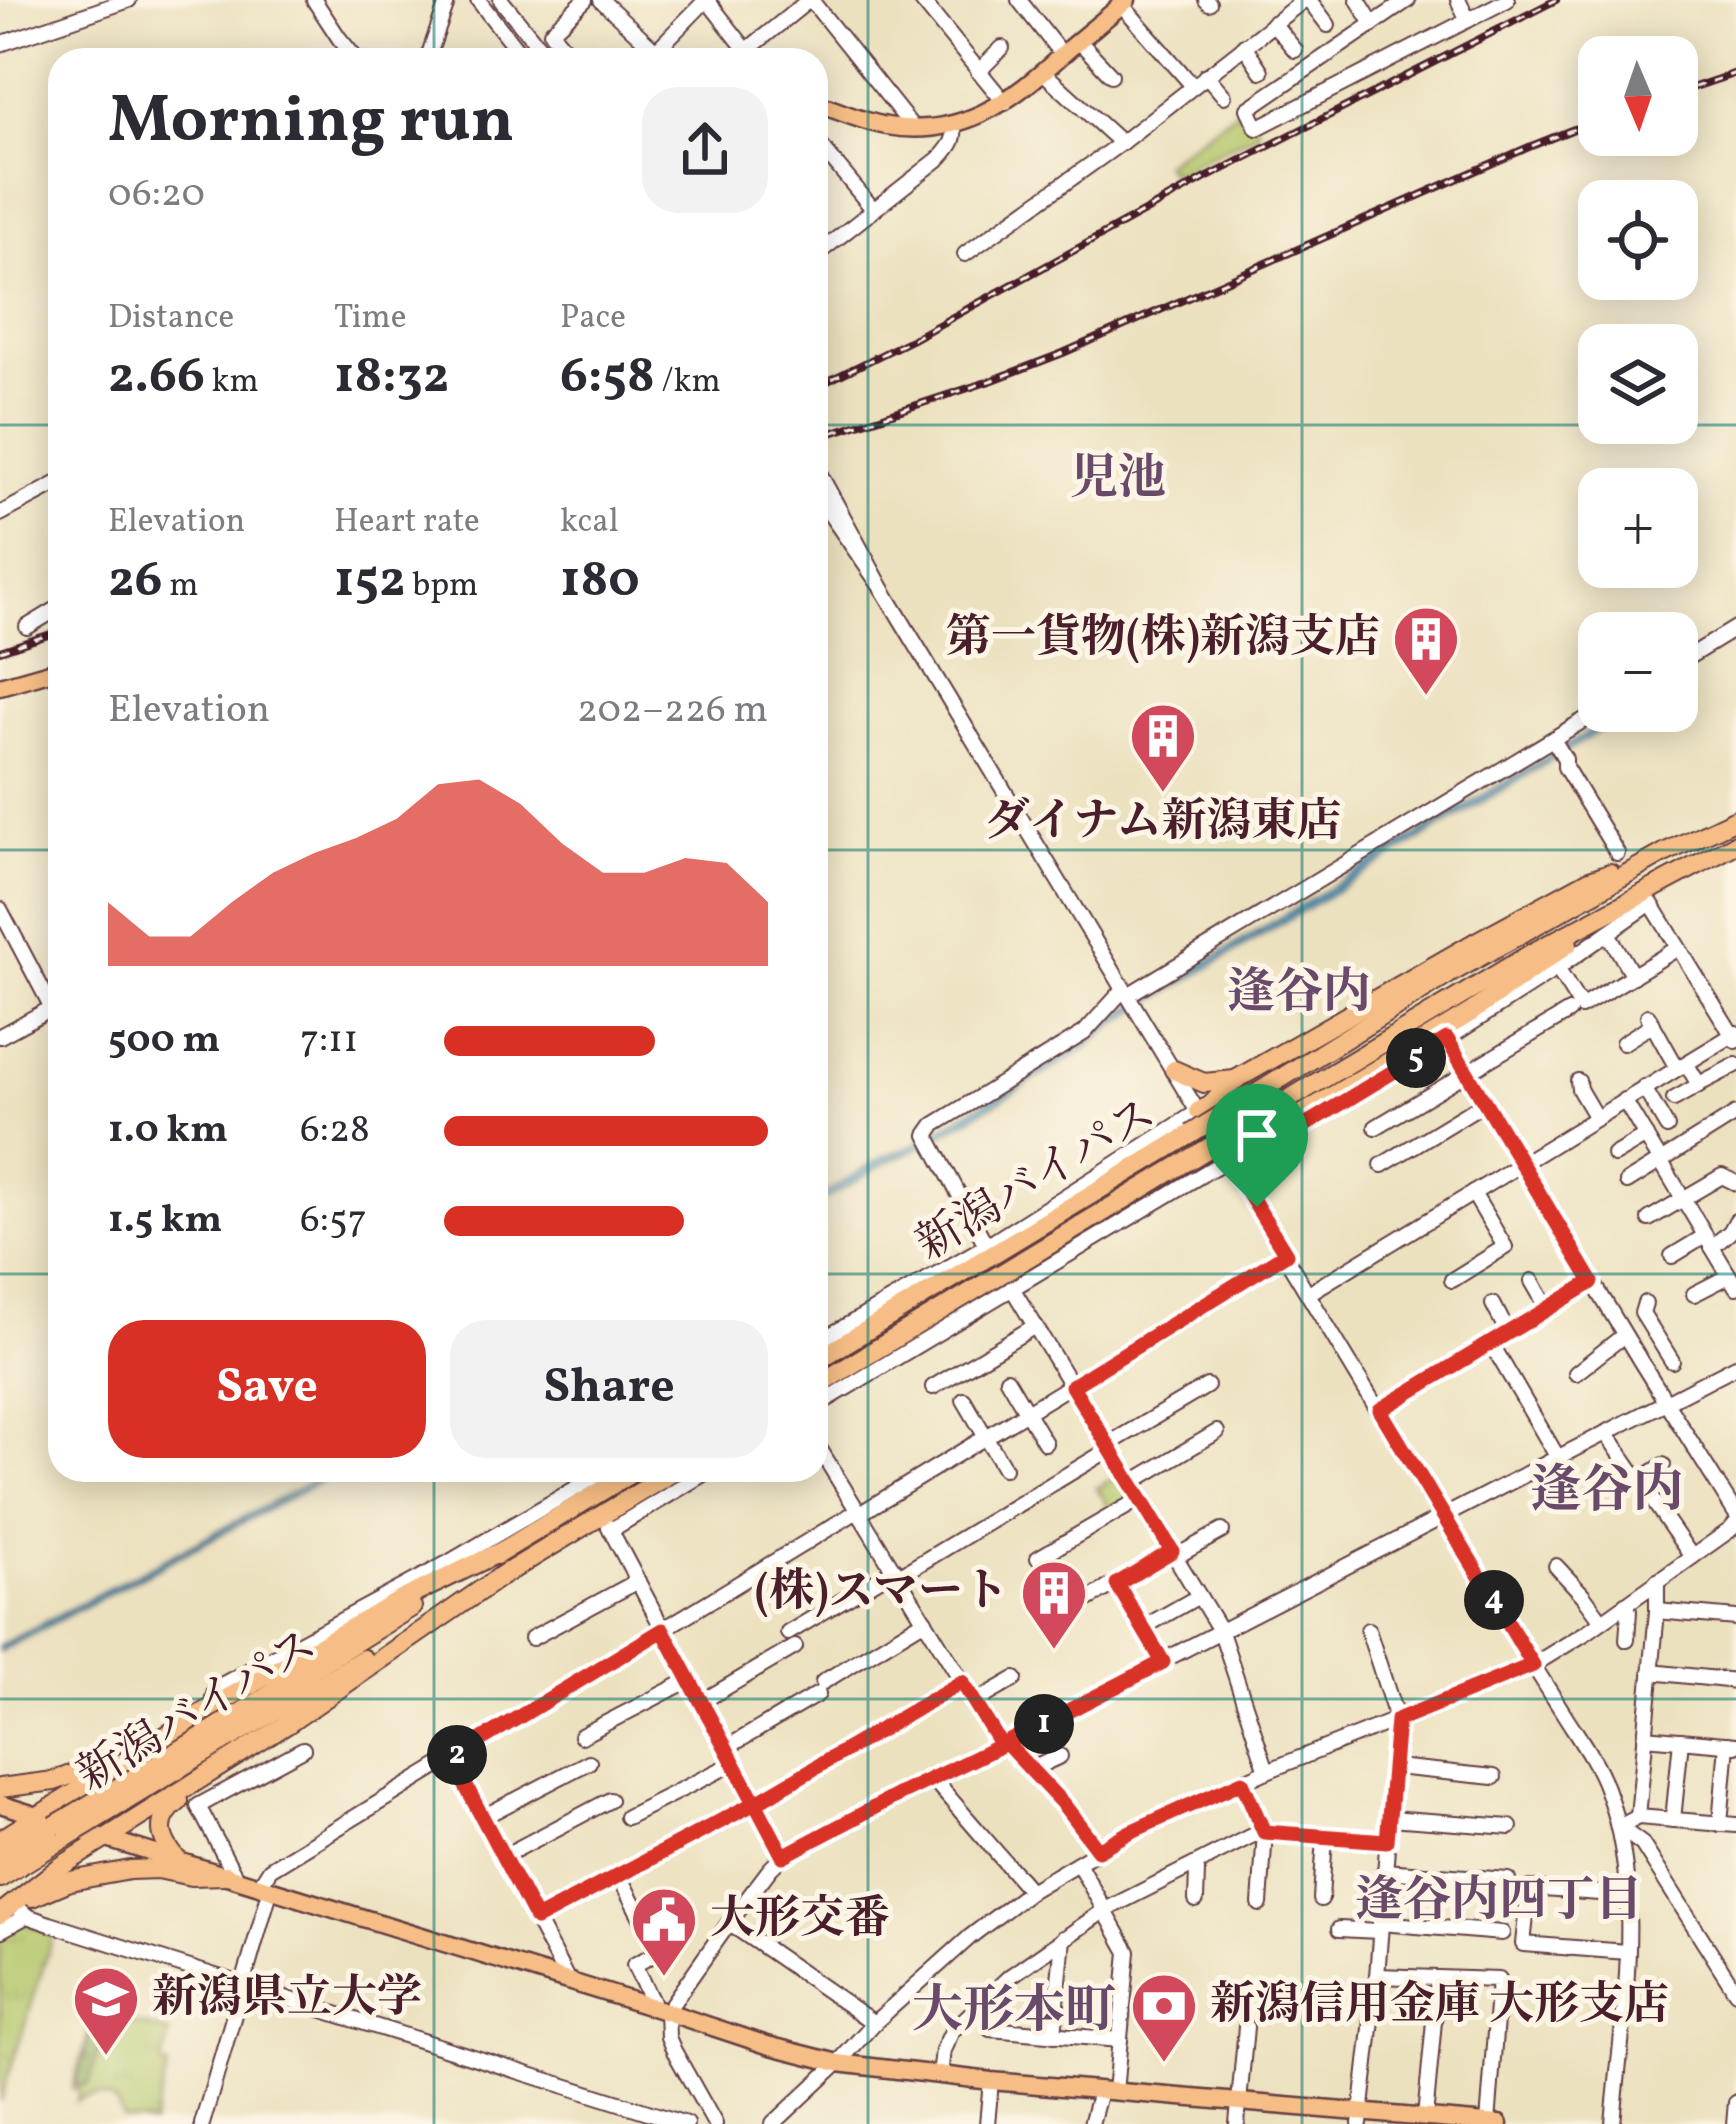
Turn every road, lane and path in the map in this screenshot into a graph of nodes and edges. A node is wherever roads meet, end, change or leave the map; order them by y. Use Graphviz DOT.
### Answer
graph roads {
  1 [pos="129,0"];
  2 [pos="314,0"];
  3 [pos="448,0"];
  4 [pos="478,0"];
  5 [pos="501,0"];
  6 [pos="585,0"];
  7 [pos="601,0"];
  8 [pos="706,0"];
  9 [pos="810,0"];
  10 [pos="921,0"];
  11 [pos="1019,0"];
  12 [pos="1274,0"];
  13 [pos="1307,0"];
  14 [pos="1358,0"];
  15 [pos="1408,0"];
  16 [pos="1457,0"];
  17 [pos="1507,0"];
  18 [pos="1124,3"];
  19 [pos="1279,19"];
  20 [pos="1468,20"];
  21 [pos="1373,24"];
  22 [pos="1328,26"];
  23 [pos="1079,40"];
  24 [pos="0,44"];
  25 [pos="1244,45"];
  26 [pos="348,48"];
  27 [pos="431,48"];
  28 [pos="516,48"];
  29 [pos="540,48"];
  30 [pos="564,48"];
  31 [pos="646,48"];
  32 [pos="663,48"];
  33 [pos="744,48"];
  34 [pos="758,48"];
  35 [pos="1002,48"];
  36 [pos="1295,50"];
  37 [pos="1062,55"];
  38 [pos="1261,70"];
  39 [pos="978,71"];
  40 [pos="1044,73"];
  41 [pos="1111,75"];
  42 [pos="1206,75"];
  43 [pos="1193,86"];
  44 [pos="1273,91"];
  45 [pos="1224,96"];
  46 [pos="1005,103"];
  47 [pos="828,107"];
  48 [pos="1285,115"];
  49 [pos="953,124"];
  50 [pos="914,129"];
  51 [pos="1121,143"];
  52 [pos="828,155"];
  53 [pos="873,209"];
  54 [pos="828,245"];
  55 [pos="965,254"];
  56 [pos="48,488"];
  57 [pos="828,489"];
  58 [pos="828,511"];
  59 [pos="0,514"];
  60 [pos="883,590"];
  61 [pos="48,614"];
  62 [pos="27,627"];
  63 [pos="1736,628"];
  64 [pos="1698,651"];
  65 [pos="48,672"];
  66 [pos="0,686"];
  67 [pos="1578,724"];
  68 [pos="1553,739"];
  69 [pos="1736,819"];
  70 [pos="1736,844"];
  71 [pos="1617,854"];
  72 [pos="1664,854"];
  73 [pos="1646,890"];
  74 [pos="0,909"];
  75 [pos="1608,933"];
  76 [pos="1678,948"];
  77 [pos="1557,968"];
  78 [pos="1633,976"];
  79 [pos="48,992"];
  80 [pos="1126,992"];
  81 [pos="48,1010"];
  82 [pos="1569,1012"];
  83 [pos="0,1036"];
  84 [pos="1735,1036"];
  85 [pos="1447,1039"];
  86 [pos="1623,1043"];
  87 [pos="1736,1065"];
  88 [pos="1680,1066"];
  89 [pos="1174,1070"];
  90 [pos="1468,1073"];
  91 [pos="1235,1080"];
  92 [pos="1578,1081"];
  93 [pos="1703,1082"];
  94 [pos="1644,1088"];
  95 [pos="1674,1099"];
  96 [pos="1624,1100"];
  97 [pos="1484,1103"];
  98 [pos="1198,1111"];
  99 [pos="1736,1114"];
  100 [pos="1596,1118"];
  101 [pos="1376,1127"];
  102 [pos="1667,1127"];
  103 [pos="1646,1136"];
  104 [pos="1614,1155"];
  105 [pos="1660,1161"];
  106 [pos="1521,1164"];
  107 [pos="1382,1165"];
  108 [pos="1233,1167"];
  109 [pos="1628,1182"];
  110 [pos="1736,1183"];
  111 [pos="1473,1193"];
  112 [pos="1683,1198"];
  113 [pos="1648,1219"];
  114 [pos="1736,1222"];
  115 [pos="1708,1241"];
  116 [pos="986,1245"];
  117 [pos="1286,1254"];
  118 [pos="1672,1256"];
  119 [pos="1452,1280"];
  120 [pos="1532,1281"];
  121 [pos="1592,1282"];
  122 [pos="1732,1282"];
  123 [pos="1012,1288"];
  124 [pos="1309,1293"];
  125 [pos="1694,1294"];
  126 [pos="1646,1303"];
  127 [pos="1493,1304"];
  128 [pos="1548,1309"];
  129 [pos="1035,1325"];
  130 [pos="1508,1333"];
  131 [pos="1624,1335"];
  132 [pos="828,1336"];
  133 [pos="1491,1343"];
  134 [pos="1663,1346"];
  135 [pos="828,1354"];
  136 [pos="1672,1361"];
  137 [pos="1641,1362"];
  138 [pos="1736,1366"];
  139 [pos="1576,1372"];
  140 [pos="828,1378"];
  141 [pos="1007,1379"];
  142 [pos="1072,1386"];
  143 [pos="1207,1387"];
  144 [pos="933,1388"];
  145 [pos="828,1399"];
  146 [pos="964,1400"];
  147 [pos="1666,1402"];
  148 [pos="1380,1410"];
  149 [pos="1028,1412"];
  150 [pos="1217,1432"];
  151 [pos="1606,1433"];
  152 [pos="987,1437"];
  153 [pos="1045,1443"];
  154 [pos="1109,1447"];
  155 [pos="1558,1458"];
  156 [pos="828,1462"];
  157 [pos="1663,1466"];
  158 [pos="1004,1468"];
  159 [pos="1639,1481"];
  160 [pos="573,1482"];
  161 [pos="616,1482"];
  162 [pos="656,1482"];
  163 [pos="689,1482"];
  164 [pos="1131,1483"];
  165 [pos="1140,1499"];
  166 [pos="860,1511"];
  167 [pos="1444,1516"];
  168 [pos="1736,1518"];
  169 [pos="1222,1531"];
  170 [pos="506,1549"];
  171 [pos="1173,1554"];
  172 [pos="1692,1557"];
  173 [pos="1038,1558"];
  174 [pos="1556,1567"];
  175 [pos="507,1572"];
  176 [pos="897,1572"];
  177 [pos="638,1581"];
  178 [pos="1657,1581"];
  179 [pos="1117,1584"];
  180 [pos="1199,1596"];
  181 [pos="1625,1604"];
  182 [pos="1657,1611"];
  183 [pos="1064,1614"];
  184 [pos="1736,1618"];
  185 [pos="926,1620"];
  186 [pos="1602,1621"];
  187 [pos="1144,1627"];
  188 [pos="663,1630"];
  189 [pos="1368,1630"];
  190 [pos="1221,1632"];
  191 [pos="532,1637"];
  192 [pos="1627,1640"];
  193 [pos="1163,1662"];
  194 [pos="1533,1665"];
  195 [pos="1651,1672"];
  196 [pos="1015,1679"];
  197 [pos="689,1680"];
  198 [pos="1736,1681"];
  199 [pos="962,1682"];
  200 [pos="701,1702"];
  201 [pos="975,1702"];
  202 [pos="210,1708"];
  203 [pos="1397,1720"];
  204 [pos="581,1736"];
  205 [pos="1645,1737"];
  206 [pos="266,1738"];
  207 [pos="1681,1740"];
  208 [pos="155,1742"];
  209 [pos="1004,1744"];
  210 [pos="1731,1745"];
  211 [pos="726,1748"];
  212 [pos="303,1750"];
  213 [pos="1060,1756"];
  214 [pos="451,1758"];
  215 [pos="177,1761"];
  216 [pos="589,1762"];
  217 [pos="734,1763"];
  218 [pos="1395,1767"];
  219 [pos="1032,1769"];
  220 [pos="1267,1771"];
  221 [pos="1494,1777"];
  222 [pos="933,1778"];
  223 [pos="1242,1782"];
  224 [pos="0,1788"];
  225 [pos="610,1800"];
  226 [pos="755,1803"];
  227 [pos="0,1804"];
  228 [pos="483,1817"];
  229 [pos="627,1817"];
  230 [pos="1638,1817"];
  231 [pos="1390,1818"];
  232 [pos="1673,1820"];
  233 [pos="1728,1824"];
  234 [pos="54,1826"];
  235 [pos="1510,1827"];
  236 [pos="1619,1827"];
  237 [pos="1264,1832"];
  238 [pos="1325,1836"];
  239 [pos="0,1840"];
  240 [pos="102,1840"];
  241 [pos="1387,1841"];
  242 [pos="1098,1850"];
  243 [pos="504,1856"];
  244 [pos="783,1856"];
  245 [pos="0,1859"];
  246 [pos="178,1861"];
  247 [pos="1078,1863"];
  248 [pos="1195,1865"];
  249 [pos="1384,1871"];
  250 [pos="231,1876"];
  251 [pos="619,1876"];
  252 [pos="0,1878"];
  253 [pos="1508,1880"];
  254 [pos="266,1887"];
  255 [pos="1030,1891"];
  256 [pos="1628,1895"];
  257 [pos="1321,1899"];
  258 [pos="1196,1900"];
  259 [pos="1260,1904"];
  260 [pos="1105,1910"];
  261 [pos="14,1912"];
  262 [pos="536,1919"];
  263 [pos="728,1923"];
  264 [pos="1380,1927"];
  265 [pos="1339,1929"];
  266 [pos="0,1931"];
  267 [pos="648,1931"];
  268 [pos="1502,1934"];
  269 [pos="1064,1938"];
  270 [pos="674,1944"];
  271 [pos="1627,1952"];
  272 [pos="1376,1976"];
  273 [pos="1438,1978"];
  274 [pos="568,1981"];
  275 [pos="241,1985"];
  276 [pos="992,1990"];
  277 [pos="1736,1992"];
  278 [pos="661,2010"];
  279 [pos="874,2023"];
  280 [pos="1246,2026"];
  281 [pos="1054,2035"];
  282 [pos="1120,2040"];
  283 [pos="838,2063"];
  284 [pos="940,2075"];
  285 [pos="991,2081"];
  286 [pos="1107,2092"];
  287 [pos="1736,2102"];
  288 [pos="1240,2103"];
  289 [pos="1360,2118"];
  290 [pos="1425,2118"];
  291 [pos="1488,2123"];
  292 [pos="202,2124"];
  293 [pos="686,2124"];
  294 [pos="715,2124"];
  295 [pos="773,2124"];
  296 [pos="987,2124"];
  297 [pos="1091,2124"];
  298 [pos="1237,2124"];
  299 [pos="1499,2124"];
  300 [pos="1613,2124"];
  301 [pos="1734,2124"];
  1 -- 24 [label="street"];
  2 -- 26 [label="street"];
  3 -- 27 [label="street"];
  4 -- 28 [label="street"];
  5 -- 29 [label="street"];
  6 -- 30 [label="street"];
  7 -- 31 [label="street"];
  8 -- 32 [label="street"];
  8 -- 33 [label="street"];
  9 -- 34 [label="street"];
  9 -- 50 [label="street"];
  10 -- 39 [label="street"];
  11 -- 37 [label="street"];
  12 -- 19 [label="street"];
  13 -- 19 [label="street"];
  13 -- 22 [label="street"];
  14 -- 21 [label="street"];
  15 -- 21 [label="street"];
  16 -- 20 [label="street"];
  17 -- 20 [label="street"];
  18 -- 23 [label="main road"];
  18 -- 43 [label="street"];
  19 -- 25 [label="street"];
  19 -- 36 [label="street"];
  20 -- 48 [label="street"];
  21 -- 44 [label="street"];
  23 -- 37 [label="main road"];
  23 -- 41 [label="street"];
  25 -- 38 [label="street"];
  25 -- 42 [label="street"];
  35 -- 39 [label="street"];
  37 -- 40 [label="main road"];
  39 -- 46 [label="street"];
  40 -- 46 [label="main road"];
  40 -- 51 [label="street"];
  42 -- 43 [label="street"];
  42 -- 45 [label="street"];
  43 -- 51 [label="street"];
  44 -- 48 [label="street"];
  44 -- 48 [label="street"];
  46 -- 49 [label="main road"];
  47 -- 50 [label="main road"];
  49 -- 50 [label="main road"];
  49 -- 53 [label="street"];
  51 -- 55 [label="street"];
  52 -- 53 [label="street"];
  53 -- 54 [label="street"];
  56 -- 59 [label="street"];
  57 -- 60 [label="street"];
  58 -- 60 [label="street"];
  60 -- 80 [label="street"];
  61 -- 62 [label="street"];
  63 -- 64 [label="street"];
  65 -- 66 [label="main road"];
  67 -- 68 [label="street"];
  68 -- 71 [label="street"];
  68 -- 80 [label="street"];
  69 -- 72 [label="highway, 新潟バイパス"];
  70 -- 73 [label="highway, 新潟バイパス"];
  72 -- 91 [label="highway"];
  72 -- 135 [label="highway, 新潟バイパス, bridge"];
  73 -- 108 [label="highway"];
  73 -- 140 [label="highway, 新潟バイパス, bridge"];
  74 -- 79 [label="street"];
  75 -- 76 [label="street"];
  75 -- 77 [label="street"];
  75 -- 78 [label="street"];
  76 -- 78 [label="street"];
  76 -- 84 [label="street"];
  77 -- 78 [label="street"];
  77 -- 85 [label="street"];
  80 -- 89 [label="street"];
  80 -- 116 [label="street"];
  81 -- 83 [label="street"];
  82 -- 90 [label="street"];
  84 -- 88 [label="street"];
  85 -- 90 [label="street"];
  85 -- 108 [label="street"];
  86 -- 88 [label="street"];
  87 -- 93 [label="street"];
  88 -- 94 [label="street"];
  88 -- 95 [label="street"];
  89 -- 91 [label="highway"];
  89 -- 98 [label="street"];
  90 -- 97 [label="street"];
  90 -- 101 [label="street"];
  91 -- 98 [label="highway"];
  92 -- 100 [label="street"];
  94 -- 96 [label="street"];
  94 -- 102 [label="street"];
  96 -- 100 [label="street"];
  96 -- 103 [label="street"];
  97 -- 106 [label="street"];
  97 -- 107 [label="street"];
  98 -- 108 [label="street"];
  98 -- 116 [label="street"];
  99 -- 105 [label="street"];
  100 -- 106 [label="street"];
  103 -- 104 [label="street"];
  103 -- 105 [label="street"];
  105 -- 109 [label="street"];
  105 -- 112 [label="street"];
  106 -- 111 [label="street"];
  106 -- 121 [label="street"];
  108 -- 117 [label="street"];
  108 -- 123 [label="street"];
  110 -- 112 [label="street"];
  111 -- 119 [label="street"];
  111 -- 124 [label="street"];
  112 -- 113 [label="street"];
  112 -- 115 [label="street"];
  114 -- 115 [label="street"];
  115 -- 118 [label="street"];
  115 -- 122 [label="street"];
  116 -- 132 [label="street"];
  117 -- 124 [label="street"];
  117 -- 142 [label="street"];
  120 -- 128 [label="street"];
  121 -- 128 [label="street"];
  121 -- 131 [label="street"];
  122 -- 125 [label="street"];
  123 -- 129 [label="street"];
  123 -- 145 [label="street"];
  124 -- 148 [label="street"];
  126 -- 134 [label="street"];
  127 -- 130 [label="street"];
  128 -- 130 [label="street"];
  129 -- 142 [label="street"];
  129 -- 144 [label="street"];
  130 -- 133 [label="street"];
  131 -- 137 [label="street"];
  131 -- 139 [label="street"];
  133 -- 148 [label="street"];
  133 -- 155 [label="street"];
  134 -- 136 [label="street"];
  134 -- 137 [label="street"];
  137 -- 147 [label="street"];
  138 -- 147 [label="street"];
  141 -- 149 [label="street"];
  142 -- 149 [label="street"];
  142 -- 154 [label="street"];
  143 -- 154 [label="street"];
  146 -- 152 [label="street"];
  147 -- 151 [label="street"];
  147 -- 168 [label="street"];
  148 -- 167 [label="street"];
  149 -- 152 [label="street"];
  149 -- 153 [label="street"];
  150 -- 164 [label="street"];
  151 -- 155 [label="street"];
  151 -- 159 [label="street"];
  152 -- 158 [label="street"];
  152 -- 166 [label="street"];
  154 -- 164 [label="street"];
  154 -- 176 [label="street"];
  155 -- 167 [label="street"];
  156 -- 166 [label="street"];
  157 -- 159 [label="street"];
  159 -- 172 [label="street"];
  160 -- 202 [label="street"];
  161 -- 170 [label="highway, 新潟バイパス"];
  162 -- 175 [label="highway, 新潟バイパス"];
  163 -- 177 [label="street"];
  164 -- 165 [label="street"];
  165 -- 171 [label="street"];
  165 -- 173 [label="street"];
  166 -- 176 [label="street"];
  166 -- 188 [label="street"];
  167 -- 190 [label="street"];
  167 -- 194 [label="street"];
  168 -- 172 [label="street"];
  169 -- 171 [label="street"];
  170 -- 202 [label="highway"];
  170 -- 215 [label="highway, 新潟バイパス"];
  171 -- 179 [label="street"];
  171 -- 180 [label="street"];
  172 -- 178 [label="street"];
  174 -- 186 [label="street"];
  175 -- 206 [label="highway"];
  175 -- 215 [label="highway, 新潟バイパス"];
  176 -- 185 [label="street"];
  176 -- 200 [label="street"];
  177 -- 188 [label="street"];
  177 -- 191 [label="street"];
  178 -- 181 [label="street"];
  178 -- 182 [label="street"];
  179 -- 183 [label="street"];
  179 -- 187 [label="street"];
  180 -- 187 [label="street"];
  180 -- 190 [label="street"];
  181 -- 186 [label="street"];
  181 -- 192 [label="street"];
  182 -- 184 [label="street"];
  182 -- 195 [label="street"];
  185 -- 199 [label="street"];
  185 -- 211 [label="street"];
  186 -- 194 [label="street"];
  187 -- 193 [label="street"];
  188 -- 197 [label="street"];
  188 -- 214 [label="street"];
  189 -- 203 [label="street"];
  190 -- 193 [label="street"];
  190 -- 220 [label="street"];
  193 -- 209 [label="street"];
  194 -- 203 [label="street"];
  194 -- 236 [label="street"];
  195 -- 198 [label="street"];
  195 -- 205 [label="street"];
  196 -- 201 [label="street"];
  197 -- 200 [label="street"];
  197 -- 204 [label="street"];
  199 -- 201 [label="street"];
  199 -- 226 [label="street"];
  200 -- 211 [label="street"];
  201 -- 209 [label="street"];
  202 -- 208 [label="highway"];
  203 -- 218 [label="street"];
  203 -- 220 [label="street"];
  205 -- 207 [label="street"];
  205 -- 230 [label="street"];
  206 -- 240 [label="highway"];
  206 -- 246 [label="highway"];
  207 -- 210 [label="street"];
  207 -- 232 [label="street"];
  208 -- 224 [label="highway"];
  208 -- 234 [label="highway"];
  209 -- 219 [label="street"];
  209 -- 222 [label="street"];
  210 -- 233 [label="street"];
  211 -- 217 [label="street"];
  212 -- 250 [label="street"];
  213 -- 219 [label="street"];
  214 -- 228 [label="street"];
  214 -- 254 [label="street"];
  215 -- 234 [label="highway, 新潟バイパス, bridge"];
  216 -- 228 [label="street"];
  217 -- 226 [label="street"];
  217 -- 229 [label="street"];
  218 -- 221 [label="street"];
  218 -- 231 [label="street"];
  219 -- 242 [label="street"];
  220 -- 223 [label="street"];
  222 -- 244 [label="street"];
  222 -- 255 [label="street"];
  223 -- 237 [label="street"];
  223 -- 242 [label="street"];
  225 -- 243 [label="street"];
  226 -- 244 [label="street"];
  226 -- 251 [label="street"];
  227 -- 234 [label="main road"];
  228 -- 243 [label="street"];
  230 -- 232 [label="street"];
  230 -- 236 [label="street"];
  231 -- 235 [label="street"];
  231 -- 241 [label="street"];
  232 -- 233 [label="street"];
  234 -- 239 [label="highway"];
  234 -- 240 [label="main road"];
  234 -- 245 [label="highway"];
  234 -- 252 [label="highway"];
  236 -- 256 [label="street"];
  236 -- 277 [label="street"];
  237 -- 238 [label="street"];
  237 -- 248 [label="street"];
  237 -- 259 [label="street"];
  238 -- 241 [label="street"];
  238 -- 257 [label="street"];
  240 -- 246 [label="main road"];
  240 -- 261 [label="highway"];
  241 -- 249 [label="street"];
  242 -- 247 [label="street"];
  243 -- 262 [label="street"];
  244 -- 263 [label="street"];
  246 -- 250 [label="main road"];
  247 -- 255 [label="street"];
  247 -- 260 [label="street"];
  248 -- 258 [label="street"];
  248 -- 260 [label="street"];
  249 -- 253 [label="street"];
  249 -- 264 [label="street"];
  250 -- 254 [label="main road"];
  250 -- 261 [label="highway"];
  251 -- 262 [label="street"];
  251 -- 267 [label="street"];
  254 -- 274 [label="main road"];
  254 -- 275 [label="street"];
  255 -- 279 [label="street"];
  256 -- 271 [label="street"];
  256 -- 271 [label="street"];
  260 -- 269 [label="street"];
  260 -- 282 [label="street"];
  261 -- 266 [label="street"];
  261 -- 275 [label="street"];
  262 -- 274 [label="street"];
  263 -- 278 [label="street"];
  263 -- 279 [label="street"];
  264 -- 265 [label="street"];
  264 -- 268 [label="street"];
  264 -- 272 [label="street"];
  269 -- 276 [label="street"];
  269 -- 281 [label="street"];
  270 -- 278 [label="street"];
  271 -- 300 [label="street"];
  272 -- 273 [label="street"];
  272 -- 289 [label="street"];
  273 -- 290 [label="street"];
  273 -- 291 [label="street"];
  274 -- 278 [label="main road"];
  275 -- 292 [label="street"];
  275 -- 293 [label="street"];
  276 -- 281 [label="street"];
  276 -- 284 [label="street"];
  278 -- 283 [label="main road"];
  278 -- 294 [label="street"];
  279 -- 283 [label="street"];
  280 -- 288 [label="street"];
  281 -- 282 [label="street"];
  282 -- 286 [label="street"];
  283 -- 284 [label="main road"];
  283 -- 295 [label="street"];
  284 -- 285 [label="main road"];
  285 -- 286 [label="main road"];
  285 -- 296 [label="street"];
  286 -- 288 [label="main road"];
  286 -- 297 [label="street"];
  287 -- 301 [label="street"];
  288 -- 289 [label="main road"];
  288 -- 298 [label="street"];
  289 -- 290 [label="main road"];
  290 -- 291 [label="main road"];
  291 -- 299 [label="main road"];
}
